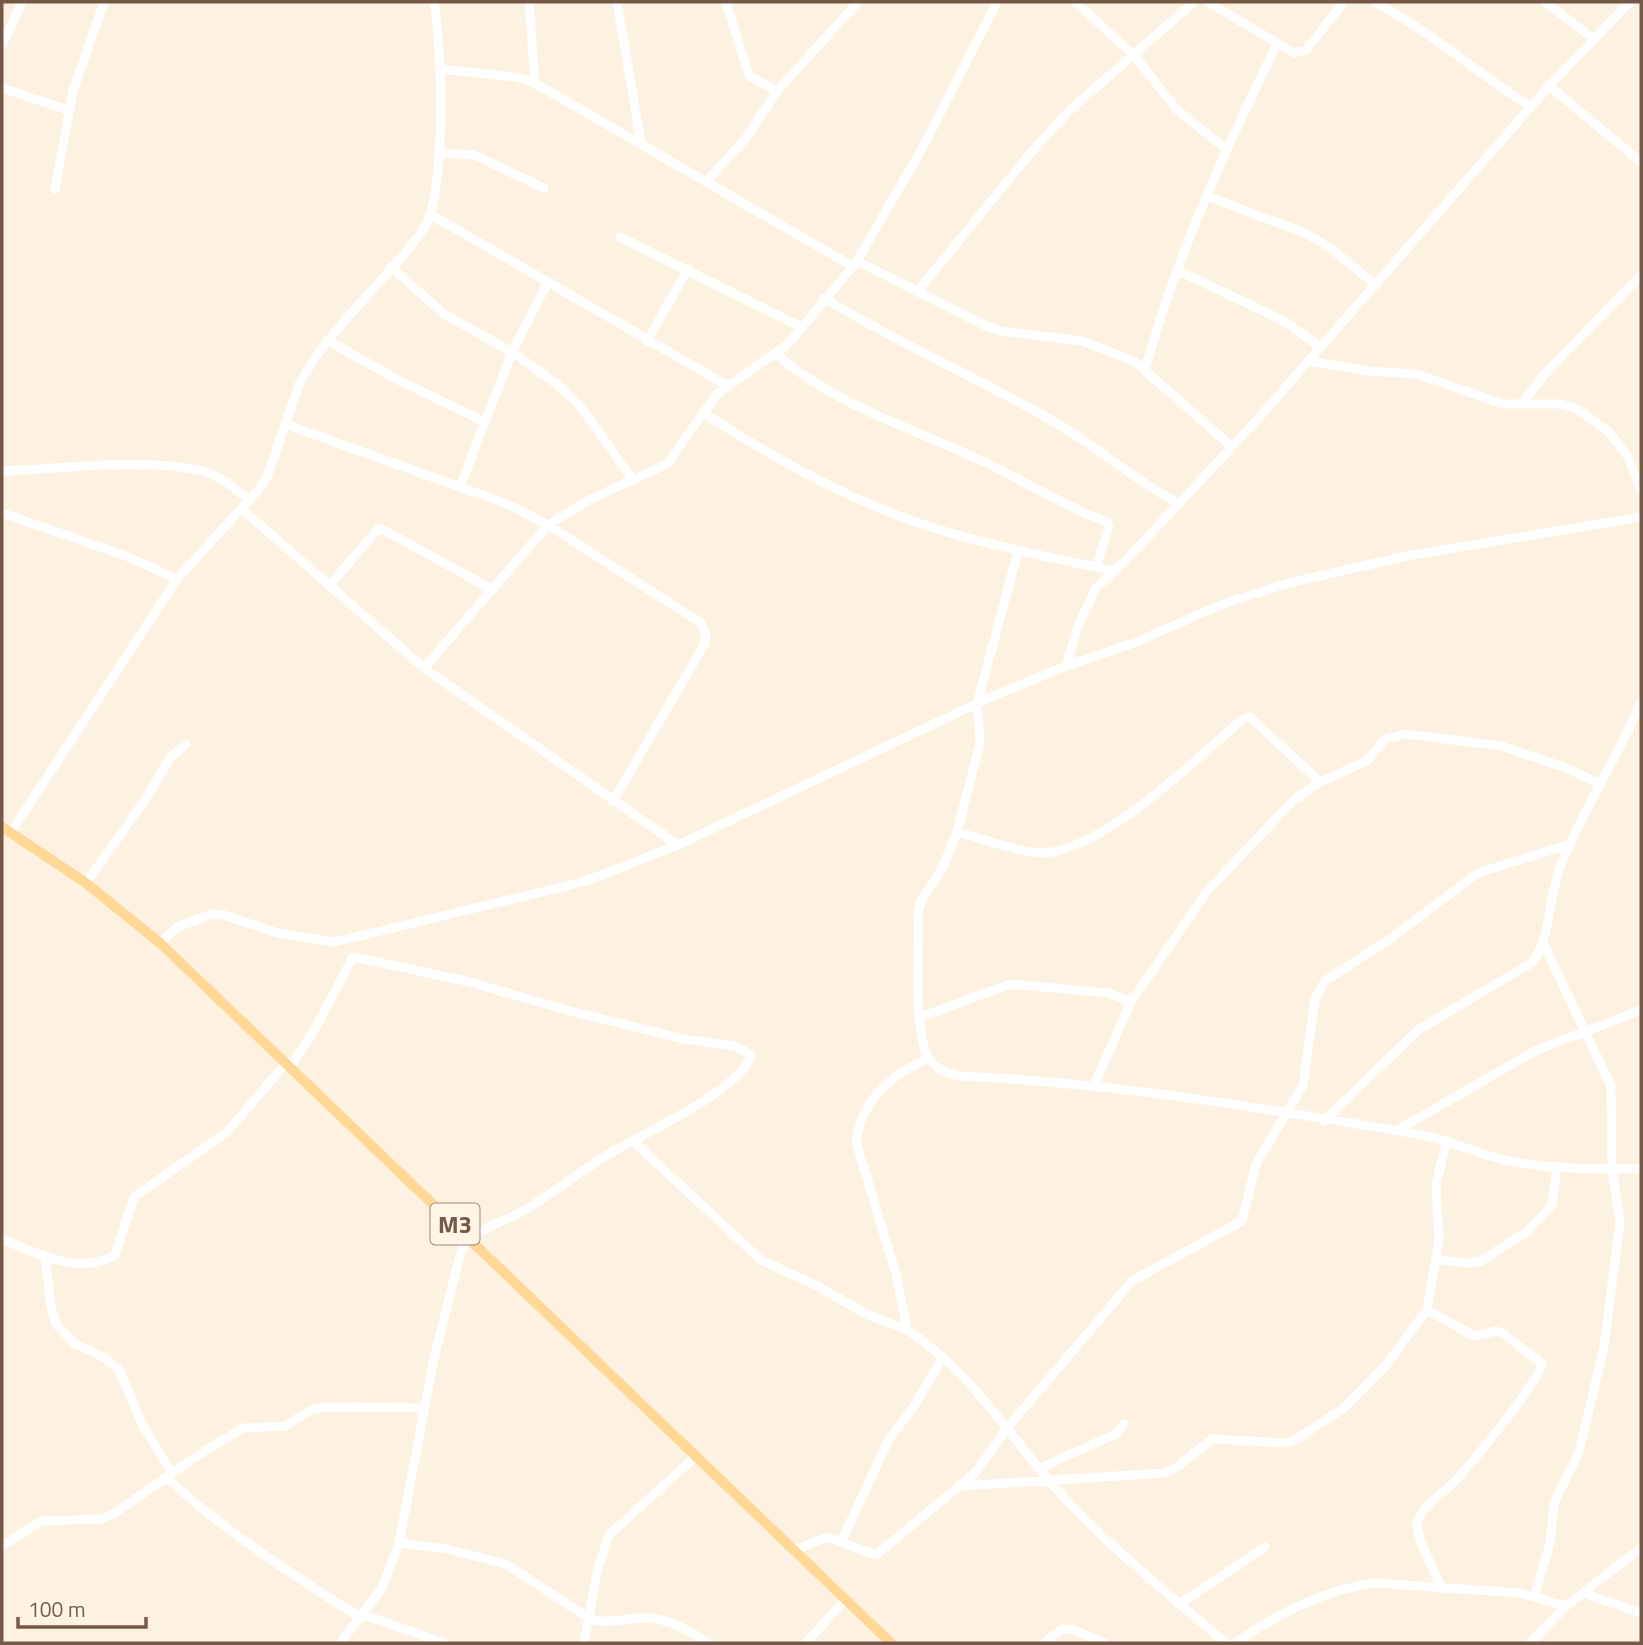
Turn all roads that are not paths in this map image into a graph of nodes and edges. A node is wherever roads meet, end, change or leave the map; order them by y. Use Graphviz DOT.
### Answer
graph roads {
  1 [pos="22,2"];
  2 [pos="104,2"];
  3 [pos="434,2"];
  4 [pos="529,2"];
  5 [pos="617,2"];
  6 [pos="726,2"];
  7 [pos="858,2"];
  8 [pos="997,2"];
  9 [pos="1075,2"];
  10 [pos="1194,2"];
  11 [pos="1208,2"];
  12 [pos="1344,2"];
  13 [pos="1375,2"];
  14 [pos="1545,2"];
  15 [pos="1630,2"];
  16 [pos="1594,39"];
  17 [pos="1277,44"];
  18 [pos="2,45"];
  19 [pos="1134,55"];
  20 [pos="439,69"];
  21 [pos="535,83"];
  22 [pos="1549,86"];
  23 [pos="2,88"];
  24 [pos="777,91"];
  25 [pos="1531,107"];
  26 [pos="68,110"];
  27 [pos="641,143"];
  28 [pos="1226,149"];
  29 [pos="438,153"];
  30 [pos="1641,162"];
  31 [pos="707,181"];
  32 [pos="544,188"];
  33 [pos="55,190"];
  34 [pos="1207,196"];
  35 [pos="430,214"];
  36 [pos="620,237"];
  37 [pos="854,264"];
  38 [pos="391,267"];
  39 [pos="688,269"];
  40 [pos="1177,270"];
  41 [pos="1641,275"];
  42 [pos="547,284"];
  43 [pos="1376,285"];
  44 [pos="917,292"];
  45 [pos="824,298"];
  46 [pos="802,327"];
  47 [pos="327,340"];
  48 [pos="647,341"];
  49 [pos="1320,347"];
  50 [pos="512,352"];
  51 [pos="775,354"];
  52 [pos="1308,361"];
  53 [pos="1145,370"];
  54 [pos="728,386"];
  55 [pos="1521,404"];
  56 [pos="704,413"];
  57 [pos="485,422"];
  58 [pos="285,424"];
  59 [pos="1231,446"];
  60 [pos="2,471"];
  61 [pos="633,480"];
  62 [pos="460,487"];
  63 [pos="1641,490"];
  64 [pos="250,500"];
  65 [pos="1178,503"];
  66 [pos="242,509"];
  67 [pos="5,514"];
  68 [pos="1641,517"];
  69 [pos="548,525"];
  70 [pos="1018,551"];
  71 [pos="1096,567"];
  72 [pos="1114,571"];
  73 [pos="177,579"];
  74 [pos="329,586"];
  75 [pos="493,590"];
  76 [pos="1066,666"];
  77 [pos="424,668"];
  78 [pos="1641,701"];
  79 [pos="977,704"];
  80 [pos="186,744"];
  81 [pos="1320,782"];
  82 [pos="1599,783"];
  83 [pos="613,801"];
  84 [pos="7,829"];
  85 [pos="957,832"];
  86 [pos="1570,844"];
  87 [pos="678,845"];
  88 [pos="86,883"];
  89 [pos="358,937"];
  90 [pos="160,943"];
  91 [pos="1543,943"];
  92 [pos="353,957"];
  93 [pos="1131,1002"];
  94 [pos="1641,1010"];
  95 [pos="920,1017"];
  96 [pos="1587,1031"];
  97 [pos="928,1058"];
  98 [pos="289,1064"];
  99 [pos="1094,1085"];
  100 [pos="1286,1115"];
  101 [pos="1324,1121"];
  102 [pos="1396,1131"];
  103 [pos="1447,1140"];
  104 [pos="633,1141"];
  105 [pos="1557,1166"];
  106 [pos="1612,1169"];
  107 [pos="1641,1170"];
  108 [pos="470,1237"];
  109 [pos="2,1239"];
  110 [pos="46,1256"];
  111 [pos="1435,1260"];
  112 [pos="1427,1310"];
  113 [pos="908,1330"];
  114 [pos="943,1357"];
  115 [pos="425,1408"];
  116 [pos="1124,1424"];
  117 [pos="1008,1427"];
  118 [pos="695,1457"];
  119 [pos="1040,1468"];
  120 [pos="169,1475"];
  121 [pos="1049,1480"];
  122 [pos="961,1486"];
  123 [pos="841,1542"];
  124 [pos="399,1543"];
  125 [pos="2,1546"];
  126 [pos="1265,1547"];
  127 [pos="1641,1548"];
  128 [pos="795,1550"];
  129 [pos="1442,1589"];
  130 [pos="1583,1593"];
  131 [pos="1534,1597"];
  132 [pos="846,1599"];
  133 [pos="1180,1604"];
  134 [pos="1566,1606"];
  135 [pos="1641,1613"];
  136 [pos="362,1617"];
  137 [pos="590,1619"];
  138 [pos="340,1643"];
  139 [pos="444,1643"];
  140 [pos="584,1643"];
  141 [pos="708,1643"];
  142 [pos="806,1643"];
  143 [pos="891,1643"];
  144 [pos="1044,1643"];
  145 [pos="1105,1643"];
  146 [pos="1226,1643"];
  147 [pos="1235,1643"];
  148 [pos="1530,1643"];
  1 -- 18 [label="street"];
  2 -- 26 [label="street"];
  3 -- 20 [label="street"];
  4 -- 21 [label="street"];
  5 -- 27 [label="street"];
  6 -- 24 [label="street"];
  7 -- 24 [label="street"];
  8 -- 37 [label="street"];
  9 -- 19 [label="street"];
  10 -- 19 [label="street"];
  11 -- 17 [label="street"];
  12 -- 17 [label="street"];
  13 -- 25 [label="street"];
  14 -- 16 [label="street"];
  15 -- 16 [label="street"];
  16 -- 22 [label="street"];
  17 -- 28 [label="street"];
  19 -- 28 [label="street"];
  19 -- 44 [label="street"];
  20 -- 21 [label="street"];
  20 -- 29 [label="street"];
  21 -- 27 [label="street"];
  22 -- 25 [label="street"];
  22 -- 30 [label="street"];
  23 -- 26 [label="street"];
  24 -- 31 [label="street"];
  25 -- 43 [label="street"];
  26 -- 33 [label="street"];
  27 -- 31 [label="street"];
  28 -- 34 [label="street"];
  29 -- 32 [label="street"];
  29 -- 35 [label="street"];
  31 -- 37 [label="street"];
  34 -- 40 [label="street"];
  34 -- 43 [label="street"];
  35 -- 38 [label="street"];
  35 -- 42 [label="street"];
  36 -- 39 [label="street"];
  37 -- 44 [label="street"];
  37 -- 45 [label="street"];
  38 -- 47 [label="street"];
  38 -- 50 [label="street"];
  39 -- 46 [label="street"];
  39 -- 48 [label="street"];
  40 -- 49 [label="street"];
  40 -- 53 [label="street"];
  41 -- 55 [label="street"];
  42 -- 48 [label="street"];
  42 -- 50 [label="street"];
  43 -- 49 [label="street"];
  44 -- 53 [label="street"];
  45 -- 46 [label="street"];
  45 -- 65 [label="street"];
  46 -- 51 [label="street"];
  47 -- 57 [label="street"];
  47 -- 58 [label="street"];
  48 -- 54 [label="street"];
  49 -- 52 [label="street"];
  50 -- 57 [label="street"];
  50 -- 61 [label="street"];
  51 -- 54 [label="street"];
  51 -- 71 [label="street"];
  52 -- 55 [label="street"];
  52 -- 59 [label="street"];
  53 -- 59 [label="street"];
  54 -- 56 [label="street"];
  55 -- 63 [label="street"];
  56 -- 61 [label="street"];
  56 -- 70 [label="street"];
  57 -- 62 [label="street"];
  58 -- 62 [label="street"];
  58 -- 64 [label="street"];
  59 -- 65 [label="street"];
  60 -- 64 [label="street"];
  61 -- 69 [label="street"];
  62 -- 69 [label="street"];
  64 -- 66 [label="street"];
  65 -- 72 [label="street"];
  66 -- 73 [label="street"];
  66 -- 74 [label="street"];
  67 -- 73 [label="street"];
  68 -- 76 [label="street"];
  69 -- 75 [label="street"];
  69 -- 83 [label="street"];
  70 -- 71 [label="street"];
  70 -- 79 [label="street"];
  71 -- 72 [label="street"];
  72 -- 76 [label="street"];
  73 -- 84 [label="street"];
  74 -- 75 [label="street"];
  74 -- 77 [label="street"];
  75 -- 77 [label="street"];
  76 -- 79 [label="street"];
  77 -- 83 [label="street"];
  78 -- 82 [label="street"];
  79 -- 85 [label="street"];
  79 -- 87 [label="street"];
  80 -- 88 [label="street"];
  81 -- 82 [label="street"];
  81 -- 85 [label="street"];
  81 -- 93 [label="street"];
  82 -- 86 [label="street"];
  83 -- 87 [label="street"];
  84 -- 88 [label="main road, M3"];
  85 -- 95 [label="street"];
  86 -- 91 [label="street"];
  86 -- 100 [label="street"];
  87 -- 89 [label="street"];
  88 -- 90 [label="main road, M3"];
  89 -- 90 [label="street"];
  89 -- 92 [label="street"];
  90 -- 98 [label="main road, M3"];
  91 -- 96 [label="street"];
  91 -- 101 [label="street"];
  92 -- 98 [label="street"];
  92 -- 104 [label="street"];
  93 -- 95 [label="street"];
  93 -- 99 [label="street"];
  94 -- 96 [label="street"];
  95 -- 97 [label="street"];
  96 -- 102 [label="street"];
  96 -- 106 [label="street"];
  97 -- 99 [label="street"];
  97 -- 113 [label="street"];
  98 -- 108 [label="main road, M3"];
  98 -- 110 [label="street"];
  99 -- 100 [label="street"];
  100 -- 101 [label="street"];
  100 -- 117 [label="street"];
  101 -- 102 [label="street"];
  102 -- 103 [label="street"];
  103 -- 105 [label="street"];
  103 -- 111 [label="street"];
  104 -- 108 [label="street"];
  104 -- 113 [label="street"];
  105 -- 106 [label="street"];
  105 -- 111 [label="street"];
  106 -- 107 [label="street"];
  106 -- 131 [label="street"];
  108 -- 115 [label="street"];
  108 -- 118 [label="main road, M3"];
  109 -- 110 [label="street"];
  110 -- 120 [label="street"];
  111 -- 112 [label="street"];
  112 -- 121 [label="street"];
  112 -- 129 [label="street"];
  113 -- 114 [label="street"];
  114 -- 117 [label="street"];
  114 -- 123 [label="street"];
  115 -- 120 [label="street"];
  115 -- 124 [label="street"];
  116 -- 119 [label="street"];
  117 -- 119 [label="street"];
  117 -- 122 [label="street"];
  118 -- 128 [label="main road, M3"];
  118 -- 137 [label="street"];
  119 -- 121 [label="street"];
  120 -- 125 [label="street"];
  120 -- 136 [label="street"];
  121 -- 122 [label="street"];
  121 -- 133 [label="street"];
  122 -- 123 [label="street"];
  123 -- 128 [label="street"];
  124 -- 136 [label="street"];
  124 -- 137 [label="street"];
  126 -- 133 [label="street"];
  127 -- 130 [label="street"];
  128 -- 132 [label="main road, M3"];
  129 -- 131 [label="street"];
  129 -- 147 [label="street"];
  130 -- 134 [label="street"];
  130 -- 135 [label="street"];
  131 -- 134 [label="street"];
  132 -- 142 [label="street"];
  132 -- 143 [label="main road, M3"];
  133 -- 146 [label="street"];
  134 -- 148 [label="street"];
  136 -- 138 [label="street"];
  136 -- 139 [label="street"];
  137 -- 140 [label="street"];
  137 -- 141 [label="street"];
  144 -- 145 [label="street"];
}
